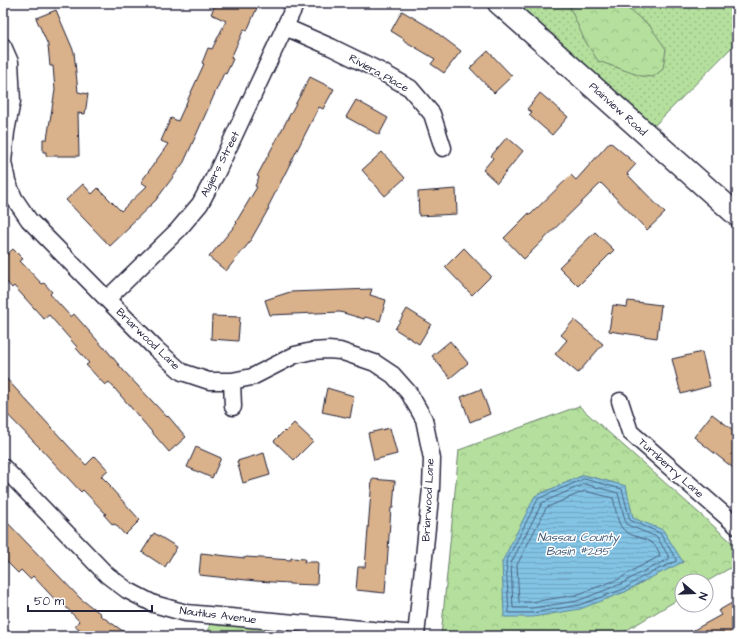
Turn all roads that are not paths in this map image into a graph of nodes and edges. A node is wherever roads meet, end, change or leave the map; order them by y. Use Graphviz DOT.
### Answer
graph roads {
  1 [pos="296,3"];
  2 [pos="499,3"];
  3 [pos="285,27"];
  4 [pos="3,46"];
  5 [pos="443,148"];
  6 [pos="3,162"];
  7 [pos="737,215"];
  8 [pos="107,299"];
  9 [pos="232,381"];
  10 [pos="620,401"];
  11 [pos="233,407"];
  12 [pos="3,467"];
  13 [pos="737,526"];
  14 [pos="416,635"];
  1 -- 3 [label="street, Algiers Street"];
  2 -- 7 [label="main road, Plainview Road"];
  3 -- 5 [label="street, Riviera Place"];
  3 -- 8 [label="street, Algiers Street"];
  4 -- 6 [label="street, Briarwood Lane"];
  6 -- 8 [label="street, Briarwood Lane"];
  8 -- 9 [label="street, Briarwood Lane"];
  9 -- 11 [label="street"];
  9 -- 14 [label="street, Briarwood Lane"];
  10 -- 13 [label="street, Turnberry Lane"];
  12 -- 14 [label="street, Nautilus Avenue"];
}
